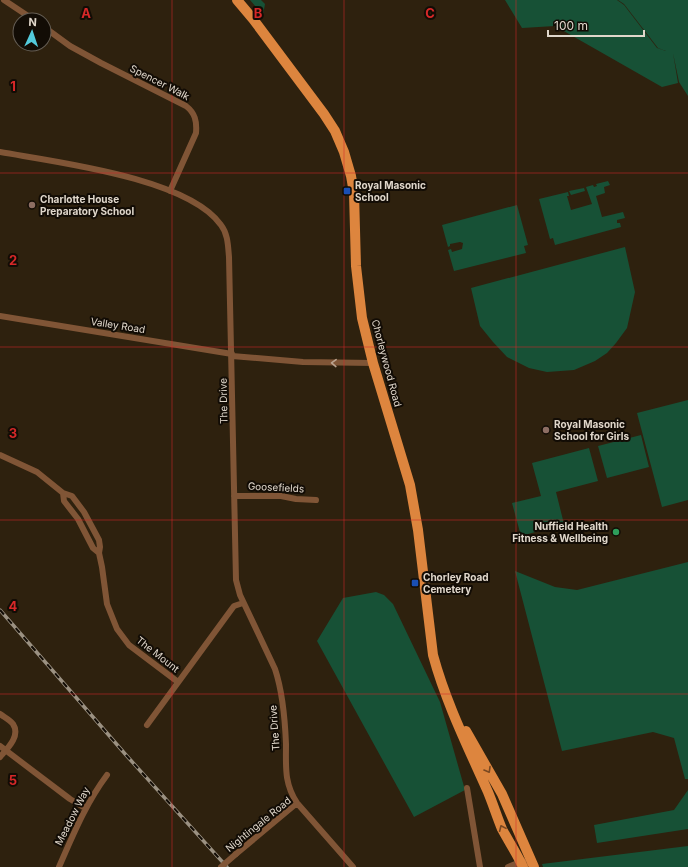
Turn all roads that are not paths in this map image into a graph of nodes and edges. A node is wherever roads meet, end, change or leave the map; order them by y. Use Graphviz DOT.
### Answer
graph roads {
  1 [pos="4,0"];
  2 [pos="236,0"];
  3 [pos="23,12"];
  4 [pos="52,33"];
  5 [pos="0,152"];
  6 [pos="170,191"];
  7 [pos="0,316"];
  8 [pos="232,355"];
  9 [pos="373,363"];
  10 [pos="0,455"];
  11 [pos="234,496"];
  12 [pos="316,500"];
  13 [pos="243,603"];
  14 [pos="178,682"];
  15 [pos="454,713"];
  16 [pos="0,714"];
  17 [pos="147,725"];
  18 [pos="0,746"];
  19 [pos="6,751"];
  20 [pos="0,758"];
  21 [pos="107,775"];
  22 [pos="467,788"];
  23 [pos="297,803"];
  24 [pos="85,808"];
  25 [pos="532,862"];
  26 [pos="522,865"];
  27 [pos="59,867"];
  28 [pos="221,867"];
  29 [pos="353,867"];
  30 [pos="480,867"];
  31 [pos="508,867"];
  1 -- 3 [label="street"];
  2 -- 9 [label="main road, Chorleywood Road"];
  4 -- 6 [label="street, Spencer Walk"];
  5 -- 6 [label="street, The Drive"];
  6 -- 8 [label="street, The Drive"];
  7 -- 8 [label="street, Valley Road"];
  9 -- 8 [label="street, Valley Road, one-way"];
  8 -- 11 [label="street, The Drive"];
  9 -- 15 [label="main road, Chorleywood Road"];
  10 -- 14 [label="street, The Mount"];
  11 -- 12 [label="street, Goosefields"];
  11 -- 13 [label="street, The Drive"];
  13 -- 14 [label="street"];
  13 -- 23 [label="street, The Drive"];
  14 -- 17 [label="street"];
  15 -- 25 [label="main road, one-way"];
  26 -- 15 [label="main road, one-way"];
  16 -- 19 [label="street"];
  18 -- 19 [label="street"];
  19 -- 20 [label="street"];
  19 -- 24 [label="street"];
  21 -- 24 [label="street, Meadow Way"];
  22 -- 30 [label="street"];
  23 -- 28 [label="street, Nightingale Road, bridge"];
  23 -- 29 [label="street, Nightingale Road"];
  24 -- 27 [label="street, Meadow Way"];
  25 -- 26 [label="street"];
  26 -- 31 [label="street"];
}
